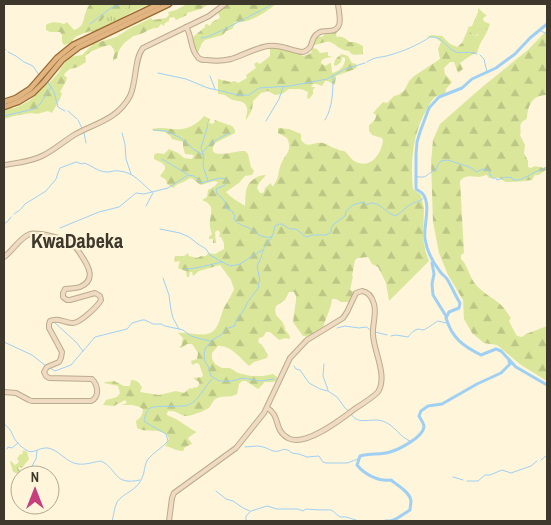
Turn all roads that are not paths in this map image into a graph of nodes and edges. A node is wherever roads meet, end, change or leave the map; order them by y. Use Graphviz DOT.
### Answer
graph roads {
  1 [pos="159,4"];
  2 [pos="169,4"];
  3 [pos="225,4"];
  4 [pos="338,4"];
  5 [pos="186,27"];
  6 [pos="4,102"];
  7 [pos="4,107"];
  8 [pos="4,165"];
  9 [pos="4,257"];
  10 [pos="4,392"];
  11 [pos="267,408"];
  12 [pos="169,521"];
  1 -- 6 [label="main road"];
  2 -- 7 [label="main road"];
  3 -- 5 [label="street"];
  4 -- 5 [label="street"];
  5 -- 8 [label="street"];
  9 -- 10 [label="street"];
  11 -- 11 [label="street"];
  11 -- 12 [label="street"];
}
